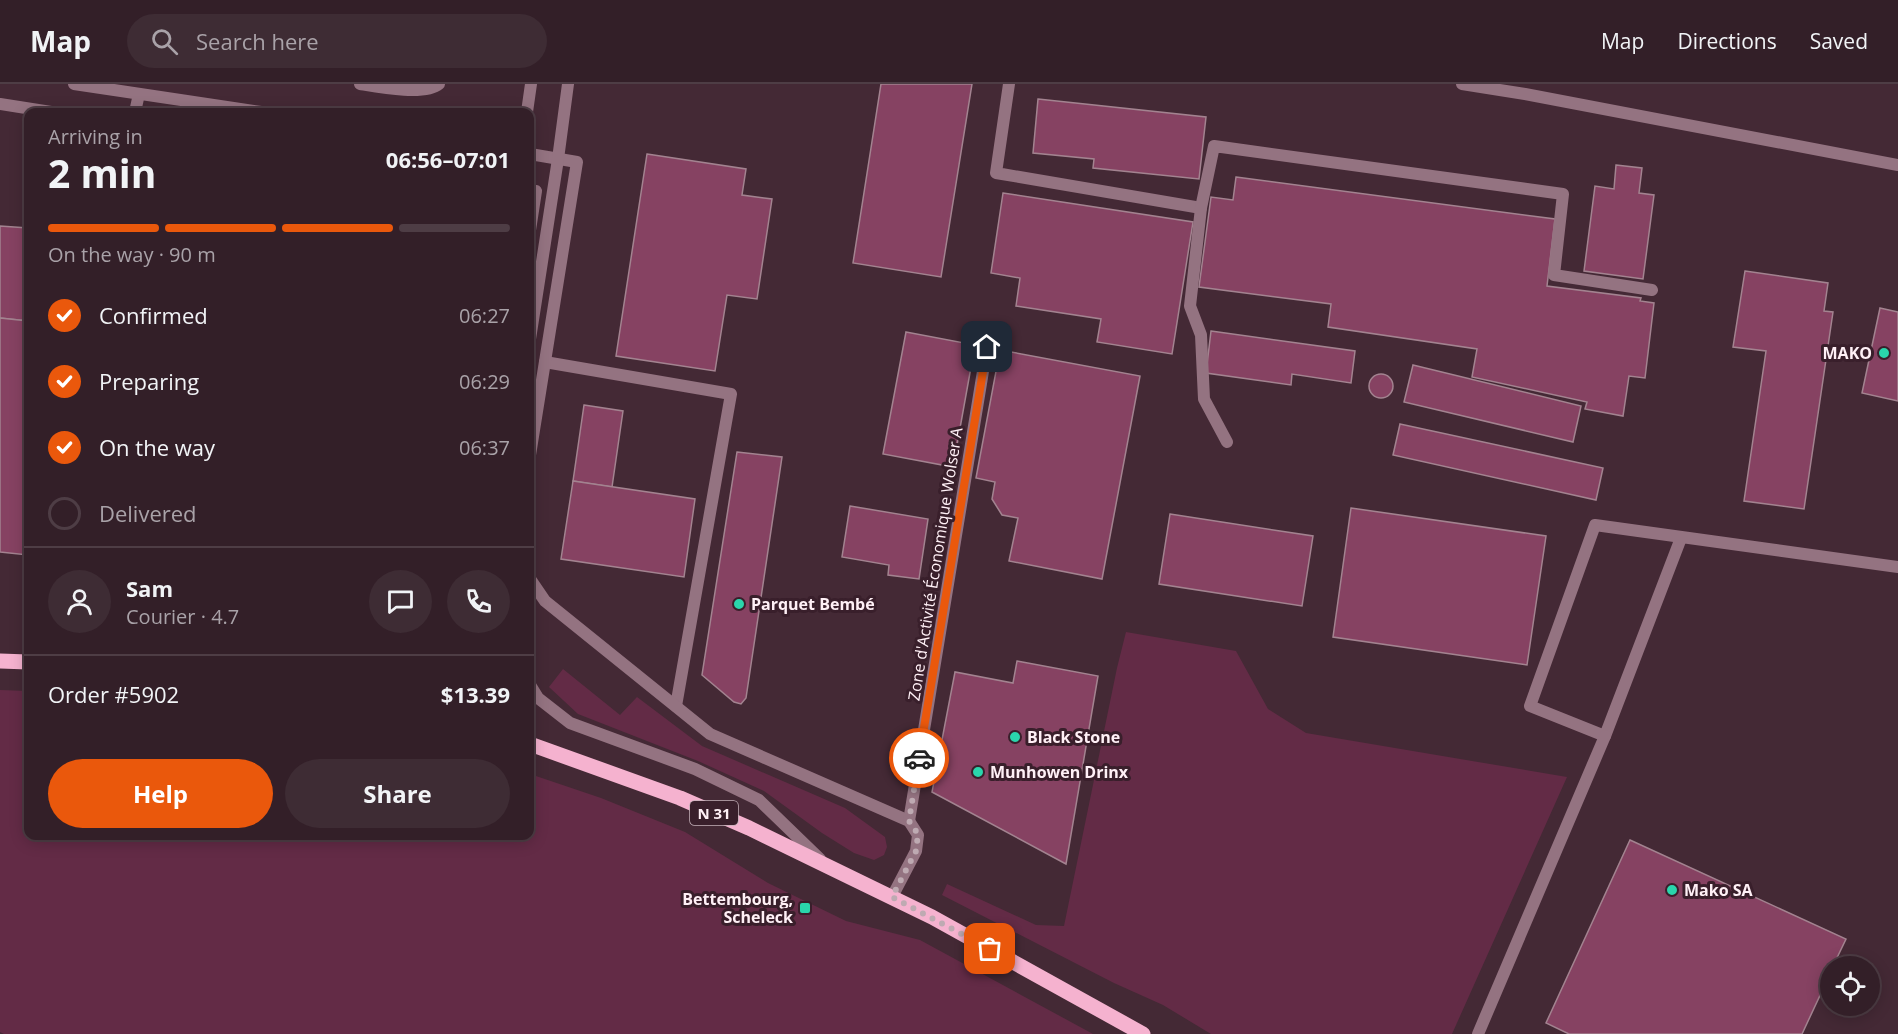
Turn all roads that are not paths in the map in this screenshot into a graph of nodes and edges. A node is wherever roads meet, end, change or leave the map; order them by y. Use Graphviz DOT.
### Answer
graph roads {
  1 [pos="74,84"];
  2 [pos="361,84"];
  3 [pos="439,84"];
  4 [pos="531,84"];
  5 [pos="568,84"];
  6 [pos="1009,84"];
  7 [pos="1462,84"];
  8 [pos="139,94"];
  9 [pos="0,104"];
  10 [pos="26,108"];
  11 [pos="136,108"];
  12 [pos="234,108"];
  13 [pos="528,108"];
  14 [pos="534,155"];
  15 [pos="558,159"];
  16 [pos="1898,165"];
  17 [pos="534,191"];
  18 [pos="553,194"];
  19 [pos="1201,208"];
  20 [pos="1652,290"];
  21 [pos="534,314"];
  22 [pos="987,347"];
  23 [pos="545,362"];
  24 [pos="534,430"];
  25 [pos="1227,442"];
  26 [pos="1681,538"];
  27 [pos="1898,567"];
  28 [pos="534,585"];
  29 [pos="0,661"];
  30 [pos="24,662"];
  31 [pos="534,692"];
  32 [pos="676,706"];
  33 [pos="1605,736"];
  34 [pos="534,745"];
  35 [pos="909,821"];
  36 [pos="825,864"];
  37 [pos="892,897"];
  38 [pos="1143,1034"];
  39 [pos="1478,1034"];
  1 -- 8 [label="street"];
  2 -- 3 [label="street"];
  4 -- 13 [label="street"];
  5 -- 15 [label="street"];
  6 -- 19 [label="street"];
  7 -- 16 [label="street"];
  8 -- 11 [label="street"];
  8 -- 12 [label="street"];
  9 -- 10 [label="street"];
  14 -- 15 [label="street"];
  15 -- 18 [label="street"];
  15 -- 23 [label="street"];
  17 -- 18 [label="street"];
  18 -- 21 [label="street"];
  19 -- 20 [label="street"];
  19 -- 25 [label="street"];
  22 -- 35 [label="street, Zone d'Activité Économique Wolser A"];
  23 -- 24 [label="street"];
  23 -- 32 [label="street"];
  26 -- 27 [label="street"];
  26 -- 33 [label="street"];
  26 -- 33 [label="street"];
  28 -- 32 [label="street"];
  29 -- 30 [label="main road"];
  31 -- 36 [label="street"];
  32 -- 35 [label="street"];
  33 -- 39 [label="street"];
  34 -- 36 [label="main road, N 31"];
  35 -- 37 [label="street, Zone d'Activité Économique Wolser A"];
  36 -- 37 [label="main road, N 31"];
  37 -- 38 [label="main road, N 31"];
}
